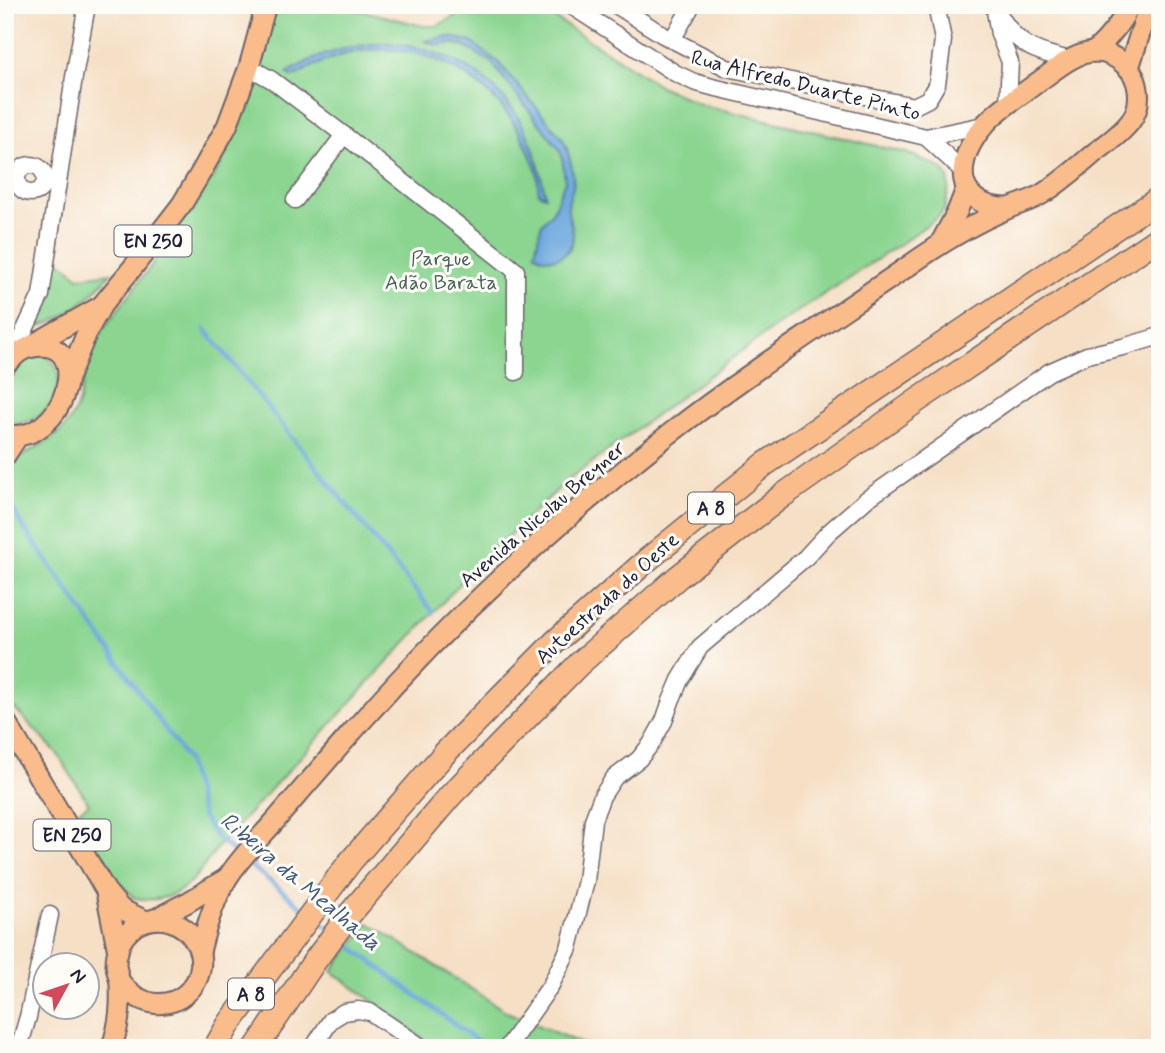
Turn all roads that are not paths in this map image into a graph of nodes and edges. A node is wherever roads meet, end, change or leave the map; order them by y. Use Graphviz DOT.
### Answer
graph roads {
  1 [pos="87,5"];
  2 [pos="266,5"];
  3 [pos="570,5"];
  4 [pos="616,5"];
  5 [pos="692,5"];
  6 [pos="936,5"];
  7 [pos="1130,5"];
  8 [pos="1149,5"];
  9 [pos="672,40"];
  10 [pos="1094,52"];
  11 [pos="1070,60"];
  12 [pos="248,67"];
  13 [pos="1129,68"];
  14 [pos="1008,104"];
  15 [pos="984,125"];
  16 [pos="344,135"];
  17 [pos="926,136"];
  18 [pos="964,180"];
  19 [pos="12,188"];
  20 [pos="36,191"];
  21 [pos="1160,198"];
  22 [pos="295,200"];
  23 [pos="1007,208"];
  24 [pos="52,216"];
  25 [pos="1160,237"];
  26 [pos="940,244"];
  27 [pos="102,305"];
  28 [pos="1160,335"];
  29 [pos="13,358"];
  30 [pos="516,372"];
  31 [pos="69,376"];
  32 [pos="12,435"];
  33 [pos="5,456"];
  34 [pos="5,720"];
  35 [pos="228,878"];
  36 [pos="106,891"];
  37 [pos="50,915"];
  38 [pos="150,920"];
  39 [pos="118,952"];
  40 [pos="200,952"];
  41 [pos="121,982"];
  42 [pos="148,1003"];
  43 [pos="114,1041"];
  44 [pos="510,1044"];
  45 [pos="19,1048"];
  46 [pos="215,1048"];
  47 [pos="256,1048"];
  48 [pos="313,1048"];
  49 [pos="423,1048"];
  1 -- 24 [label="street"];
  2 -- 12 [label="main road, EN 250"];
  3 -- 17 [label="street, Rua Alfredo Duarte Pinto"];
  4 -- 9 [label="street"];
  5 -- 9 [label="street"];
  6 -- 9 [label="street"];
  7 -- 10 [label="main road"];
  8 -- 13 [label="main road"];
  10 -- 11 [label="main road"];
  10 -- 13 [label="main road"];
  11 -- 14 [label="main road"];
  11 -- 14 [label="street"];
  12 -- 16 [label="street"];
  12 -- 27 [label="main road, EN 250"];
  13 -- 23 [label="main road, Avenida Nicolau Breyner"];
  14 -- 15 [label="main road, Avenida Nicolau Breyner"];
  15 -- 17 [label="street, Rua Alfredo Duarte Pinto"];
  15 -- 18 [label="main road, Avenida Nicolau Breyner"];
  16 -- 22 [label="street"];
  16 -- 30 [label="street"];
  17 -- 18 [label="street, Rua Alfredo Duarte Pinto"];
  18 -- 23 [label="main road"];
  18 -- 26 [label="main road, Avenida Nicolau Breyner"];
  19 -- 20 [label="street"];
  19 -- 20 [label="street"];
  20 -- 24 [label="street"];
  21 -- 46 [label="highway, Autoestrada do Oeste / A 8"];
  23 -- 26 [label="main road, Avenida Nicolau Breyner"];
  24 -- 29 [label="street"];
  25 -- 47 [label="highway, Autoestrada do Oeste / A 8"];
  26 -- 35 [label="main road, Avenida Nicolau Breyner"];
  27 -- 29 [label="main road"];
  27 -- 31 [label="main road"];
  28 -- 44 [label="street"];
  29 -- 31 [label="main road"];
  31 -- 32 [label="main road"];
  32 -- 33 [label="main road"];
  34 -- 36 [label="main road, EN 250"];
  35 -- 38 [label="main road, Avenida Nicolau Breyner"];
  35 -- 40 [label="main road, Avenida Nicolau Breyner"];
  36 -- 38 [label="main road"];
  36 -- 39 [label="main road"];
  37 -- 45 [label="street"];
  38 -- 39 [label="main road"];
  38 -- 40 [label="main road"];
  39 -- 41 [label="main road"];
  40 -- 42 [label="main road"];
  41 -- 42 [label="main road"];
  41 -- 43 [label="main road"];
  42 -- 43 [label="main road"];
  48 -- 49 [label="street"];
}
